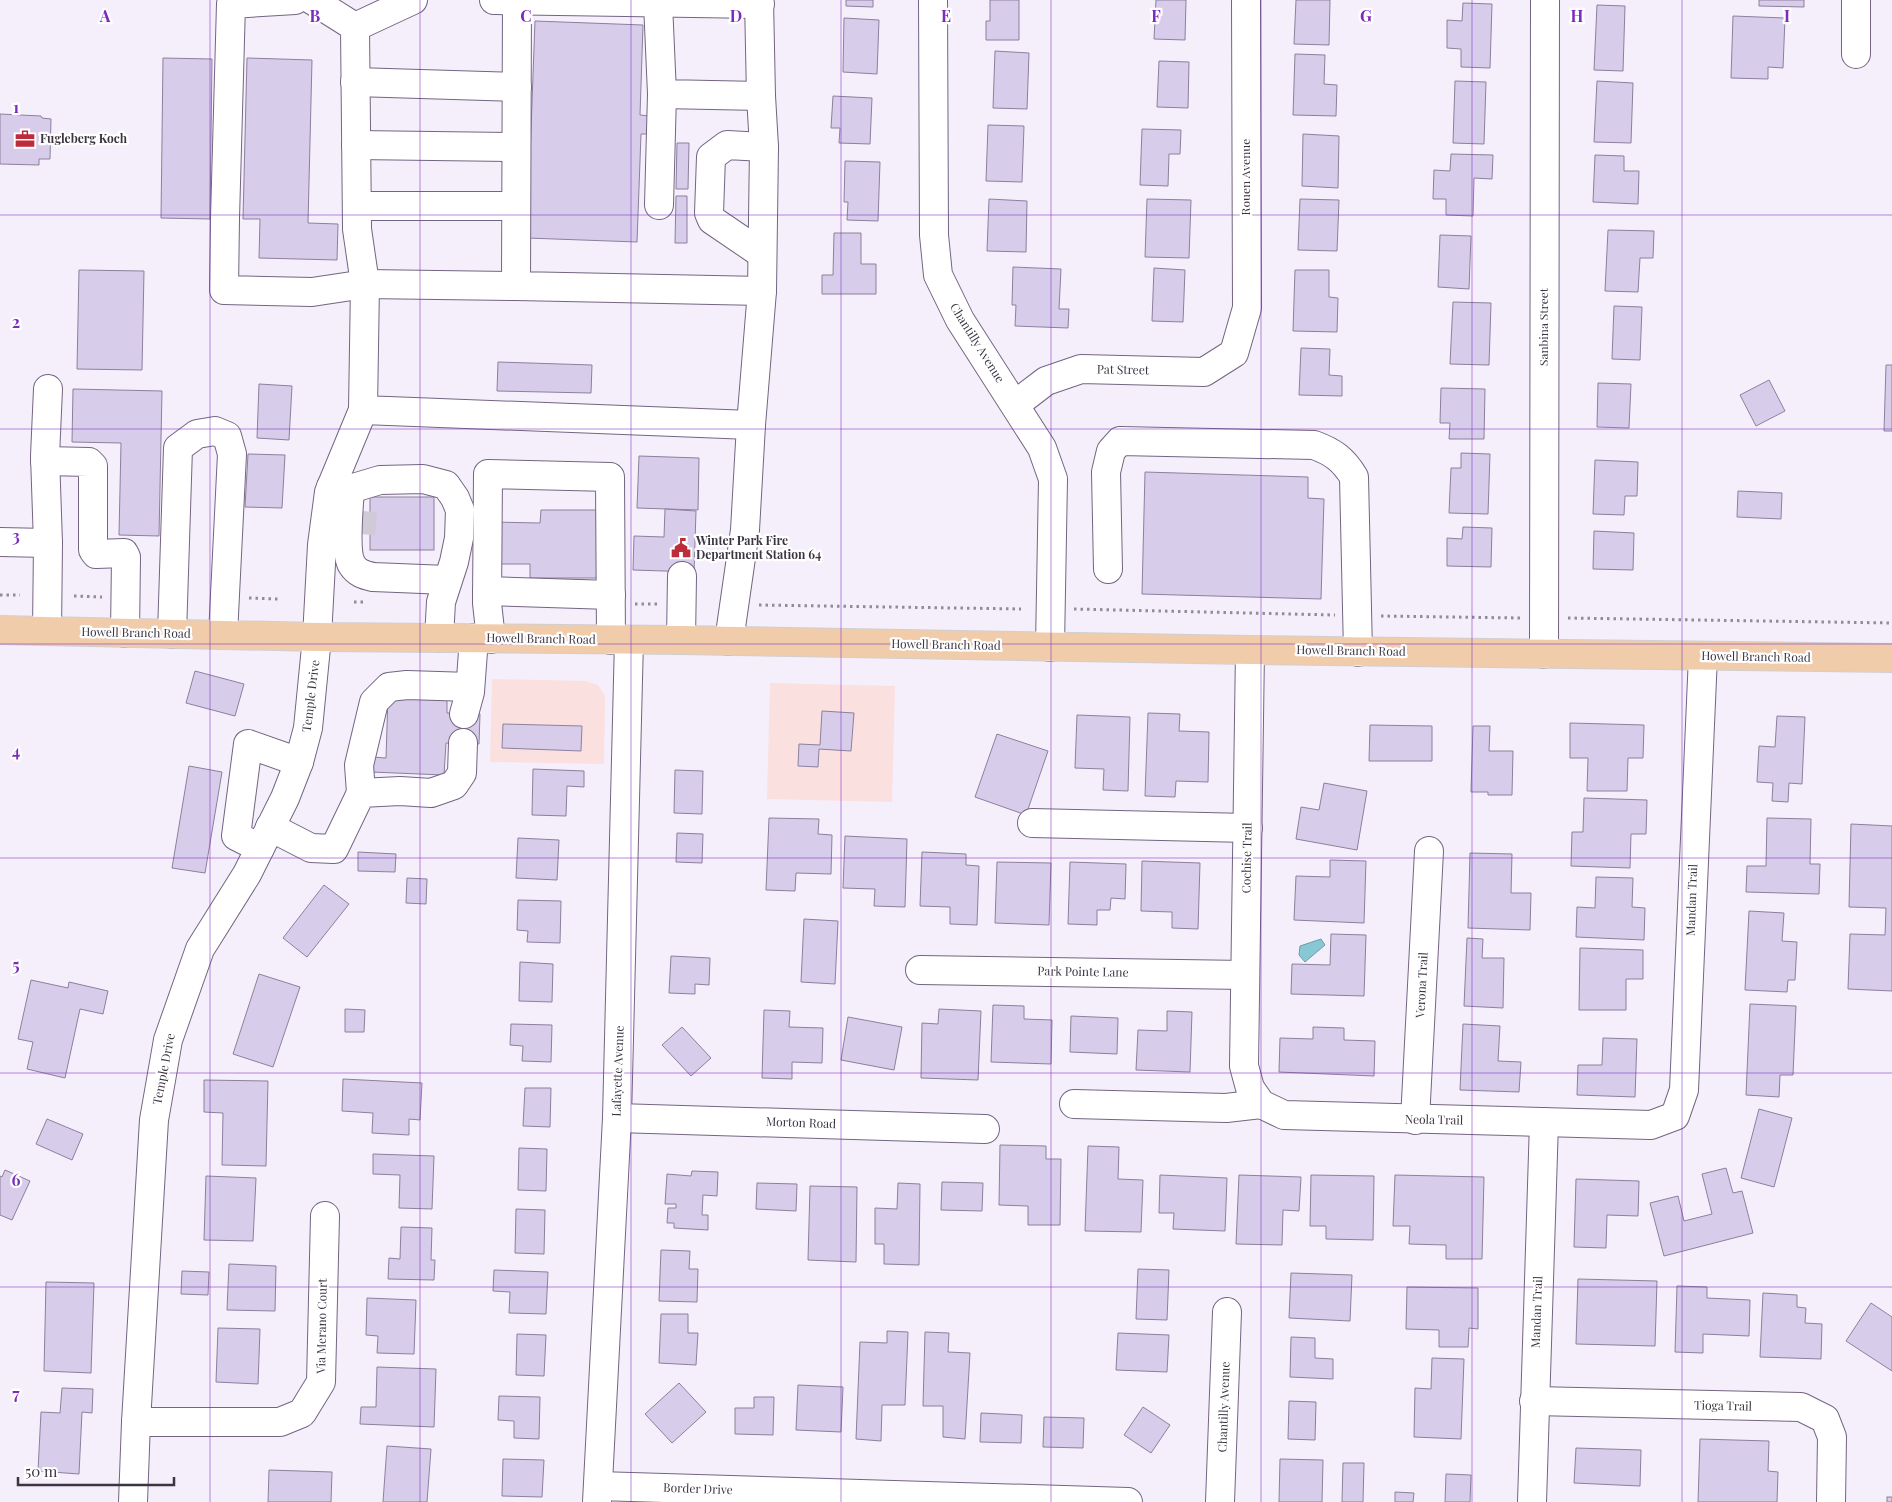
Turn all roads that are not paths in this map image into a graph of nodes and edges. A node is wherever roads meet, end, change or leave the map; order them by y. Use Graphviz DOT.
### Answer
graph roads {
  1 [pos="295,0"];
  2 [pos="312,0"];
  3 [pos="413,0"];
  4 [pos="494,0"];
  5 [pos="502,0"];
  6 [pos="517,0"];
  7 [pos="933,0"];
  8 [pos="1246,0"];
  9 [pos="1545,0"];
  10 [pos="1856,0"];
  11 [pos="760,2"];
  12 [pos="658,3"];
  13 [pos="355,27"];
  14 [pos="1856,54"];
  15 [pos="355,82"];
  16 [pos="517,87"];
  17 [pos="662,94"];
  18 [pos="761,96"];
  19 [pos="356,145"];
  20 [pos="516,147"];
  21 [pos="764,147"];
  22 [pos="659,205"];
  23 [pos="356,206"];
  24 [pos="516,206"];
  25 [pos="762,254"];
  26 [pos="365,284"];
  27 [pos="516,286"];
  28 [pos="762,291"];
  29 [pos="1234,353"];
  30 [pos="48,389"];
  31 [pos="1016,404"];
  32 [pos="363,410"];
  33 [pos="751,425"];
  34 [pos="45,461"];
  35 [pos="353,510"];
  36 [pos="0,542"];
  37 [pos="48,543"];
  38 [pos="1108,569"];
  39 [pos="682,576"];
  40 [pos="447,580"];
  41 [pos="487,591"];
  42 [pos="611,595"];
  43 [pos="0,630"];
  44 [pos="47,631"];
  45 [pos="125,633"];
  46 [pos="172,634"];
  47 [pos="222,635"];
  48 [pos="317,637"];
  49 [pos="439,638"];
  50 [pos="483,638"];
  51 [pos="620,640"];
  52 [pos="681,640"];
  53 [pos="729,641"];
  54 [pos="1050,647"];
  55 [pos="1250,650"];
  56 [pos="1358,652"];
  57 [pos="1544,654"];
  58 [pos="1702,656"];
  59 [pos="1892,658"];
  60 [pos="470,688"];
  61 [pos="464,714"];
  62 [pos="463,743"];
  63 [pos="299,762"];
  64 [pos="362,793"];
  65 [pos="1032,823"];
  66 [pos="1248,828"];
  67 [pos="265,837"];
  68 [pos="1430,851"];
  69 [pos="920,970"];
  70 [pos="1245,975"];
  71 [pos="1074,1104"];
  72 [pos="1261,1104"];
  73 [pos="617,1118"];
  74 [pos="1415,1120"];
  75 [pos="1544,1122"];
  76 [pos="1651,1126"];
  77 [pos="985,1128"];
  78 [pos="325,1216"];
  79 [pos="1227,1312"];
  80 [pos="1534,1401"];
  81 [pos="136,1422"];
  82 [pos="597,1494"];
  83 [pos="133,1502"];
  84 [pos="1128,1502"];
  85 [pos="1220,1502"];
  86 [pos="1532,1502"];
  87 [pos="1831,1502"];
  1 -- 26 [label="street"];
  2 -- 13 [label="street"];
  3 -- 13 [label="street"];
  4 -- 5 [label="street"];
  5 -- 6 [label="street"];
  6 -- 12 [label="street"];
  6 -- 16 [label="street"];
  7 -- 31 [label="street, Chantilly Avenue"];
  8 -- 29 [label="street, Rouen Avenue"];
  9 -- 57 [label="street, Sanbina Street"];
  10 -- 14 [label="street"];
  11 -- 12 [label="street"];
  11 -- 18 [label="street"];
  12 -- 17 [label="street"];
  13 -- 15 [label="street"];
  15 -- 16 [label="street"];
  15 -- 19 [label="street"];
  16 -- 20 [label="street"];
  17 -- 18 [label="street"];
  17 -- 22 [label="street"];
  18 -- 21 [label="street"];
  19 -- 20 [label="street"];
  19 -- 23 [label="street"];
  20 -- 24 [label="street"];
  21 -- 25 [label="street"];
  21 -- 25 [label="street"];
  23 -- 24 [label="street"];
  23 -- 26 [label="street"];
  24 -- 27 [label="street"];
  25 -- 28 [label="street"];
  26 -- 27 [label="street"];
  26 -- 32 [label="street"];
  27 -- 28 [label="street"];
  28 -- 33 [label="street"];
  29 -- 31 [label="street, Pat Street"];
  30 -- 34 [label="street"];
  31 -- 54 [label="street, Chantilly Avenue"];
  32 -- 33 [label="street"];
  32 -- 35 [label="street, Temple Drive"];
  33 -- 53 [label="street"];
  34 -- 37 [label="street"];
  34 -- 45 [label="street"];
  35 -- 40 [label="street"];
  35 -- 40 [label="street"];
  35 -- 48 [label="street, Temple Drive"];
  36 -- 37 [label="street"];
  37 -- 44 [label="street"];
  38 -- 56 [label="street"];
  39 -- 52 [label="street"];
  40 -- 49 [label="street"];
  41 -- 42 [label="street"];
  41 -- 42 [label="street, Lafayette Avenue"];
  41 -- 50 [label="street"];
  42 -- 51 [label="street, Lafayette Avenue"];
  43 -- 44 [label="main road, Howell Branch Road"];
  44 -- 45 [label="main road, Howell Branch Road"];
  45 -- 46 [label="main road, Howell Branch Road"];
  46 -- 47 [label="main road, Howell Branch Road"];
  46 -- 47 [label="street"];
  47 -- 48 [label="main road, Howell Branch Road"];
  48 -- 49 [label="main road, Howell Branch Road"];
  48 -- 63 [label="street, Temple Drive"];
  49 -- 50 [label="main road, Howell Branch Road"];
  50 -- 51 [label="main road, Howell Branch Road"];
  50 -- 60 [label="street"];
  51 -- 52 [label="main road, Howell Branch Road"];
  51 -- 73 [label="street, Lafayette Avenue"];
  52 -- 53 [label="main road, Howell Branch Road"];
  53 -- 54 [label="main road, Howell Branch Road"];
  54 -- 55 [label="main road, Howell Branch Road"];
  55 -- 56 [label="main road, Howell Branch Road"];
  55 -- 66 [label="street, Cochise Trail"];
  56 -- 57 [label="main road, Howell Branch Road"];
  57 -- 58 [label="main road, Howell Branch Road"];
  58 -- 59 [label="main road, Howell Branch Road"];
  58 -- 76 [label="street, Mandan Trail"];
  60 -- 61 [label="street"];
  60 -- 64 [label="street"];
  62 -- 64 [label="street"];
  63 -- 67 [label="street, Temple Drive"];
  63 -- 67 [label="street"];
  64 -- 67 [label="street"];
  65 -- 66 [label="street"];
  66 -- 70 [label="street, Cochise Trail"];
  67 -- 81 [label="street, Temple Drive"];
  68 -- 74 [label="street, Verona Trail"];
  69 -- 70 [label="street, Park Pointe Lane"];
  70 -- 72 [label="street, Cochise Trail"];
  71 -- 72 [label="street"];
  72 -- 74 [label="street, Neola Trail"];
  73 -- 77 [label="street, Morton Road"];
  73 -- 82 [label="street, Lafayette Avenue"];
  74 -- 75 [label="street, Neola Trail"];
  75 -- 76 [label="street, Neola Trail"];
  75 -- 80 [label="street, Mandan Trail"];
  78 -- 81 [label="street, Via Merano Court"];
  79 -- 85 [label="street, Chantilly Avenue"];
  80 -- 86 [label="street, Mandan Trail"];
  80 -- 87 [label="street, Tioga Trail"];
  81 -- 83 [label="street, Temple Drive"];
  82 -- 84 [label="street, Border Drive"];
}
